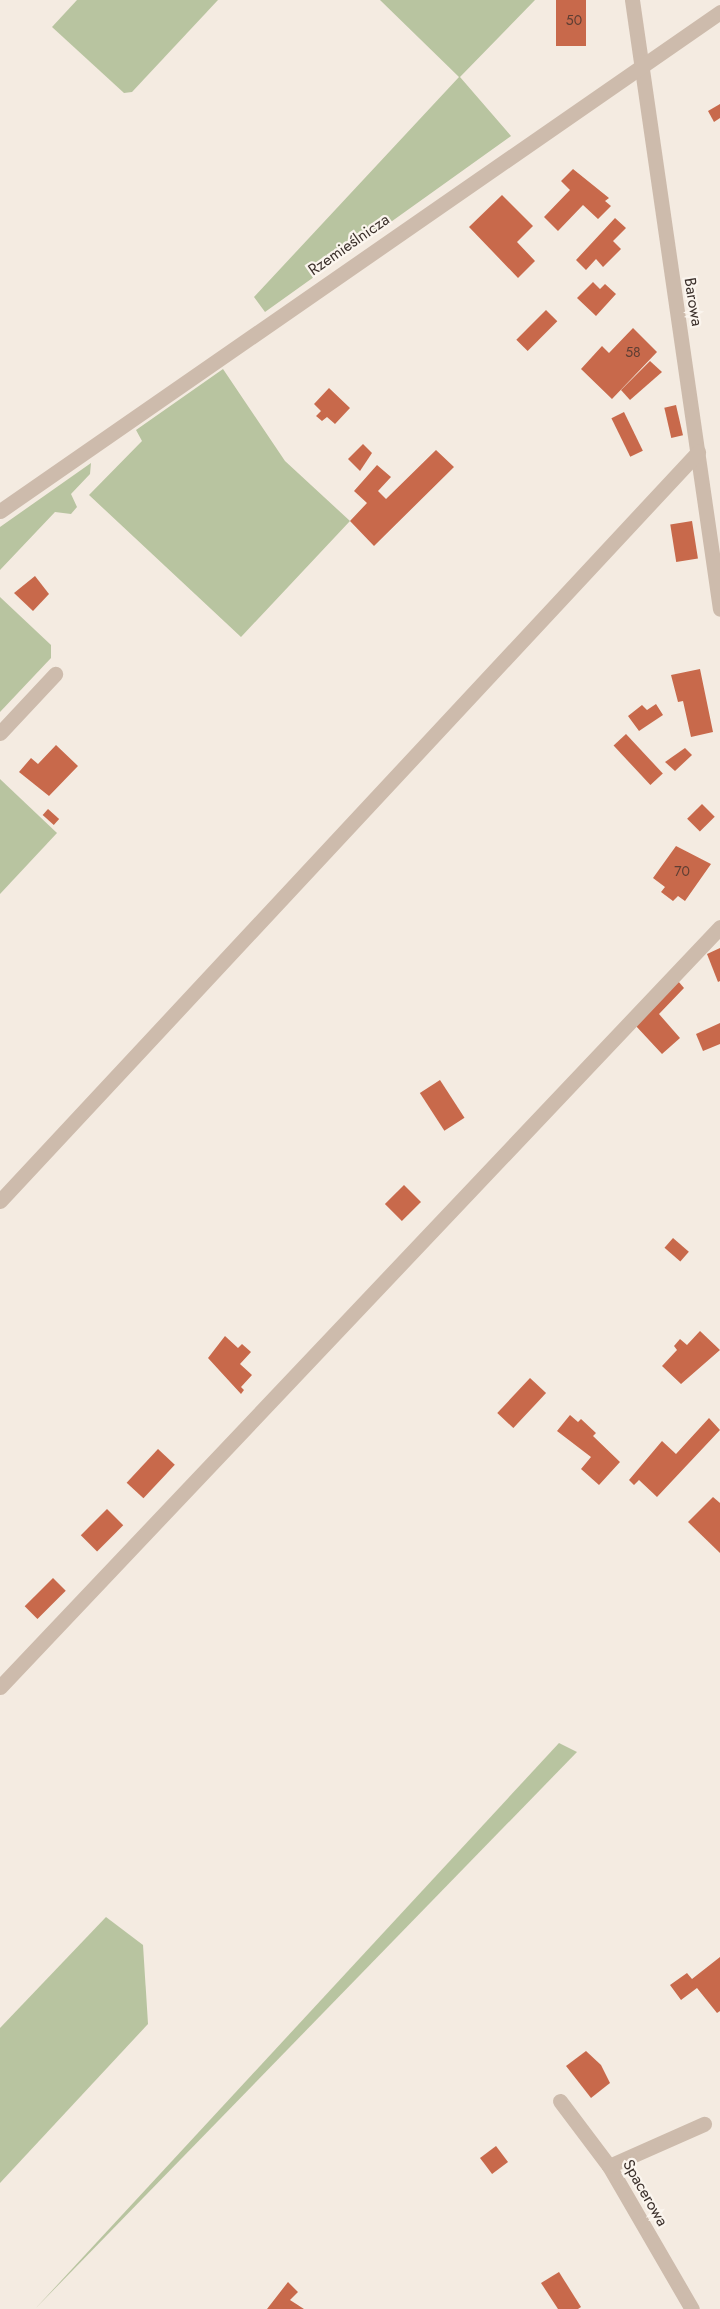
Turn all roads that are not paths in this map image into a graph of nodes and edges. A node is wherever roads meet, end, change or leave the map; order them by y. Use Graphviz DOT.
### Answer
graph roads {
  1 [pos="632,0"];
  2 [pos="720,12"];
  3 [pos="641,63"];
  4 [pos="698,452"];
  5 [pos="0,511"];
  6 [pos="720,609"];
  7 [pos="55,674"];
  8 [pos="0,733"];
  9 [pos="720,927"];
  10 [pos="0,1201"];
  11 [pos="0,1687"];
  12 [pos="560,2101"];
  13 [pos="704,2124"];
  14 [pos="609,2166"];
  15 [pos="692,2309"];
  1 -- 3 [label="street, Barowa"];
  2 -- 3 [label="street, Rzemieślnicza"];
  3 -- 4 [label="street, Barowa"];
  3 -- 5 [label="street, Rzemieślnicza"];
  4 -- 6 [label="street, Barowa"];
  4 -- 10 [label="street"];
  7 -- 8 [label="street"];
  9 -- 11 [label="street"];
  12 -- 14 [label="street, Spacerowa"];
  13 -- 14 [label="street"];
  14 -- 15 [label="street, Spacerowa"];
}
